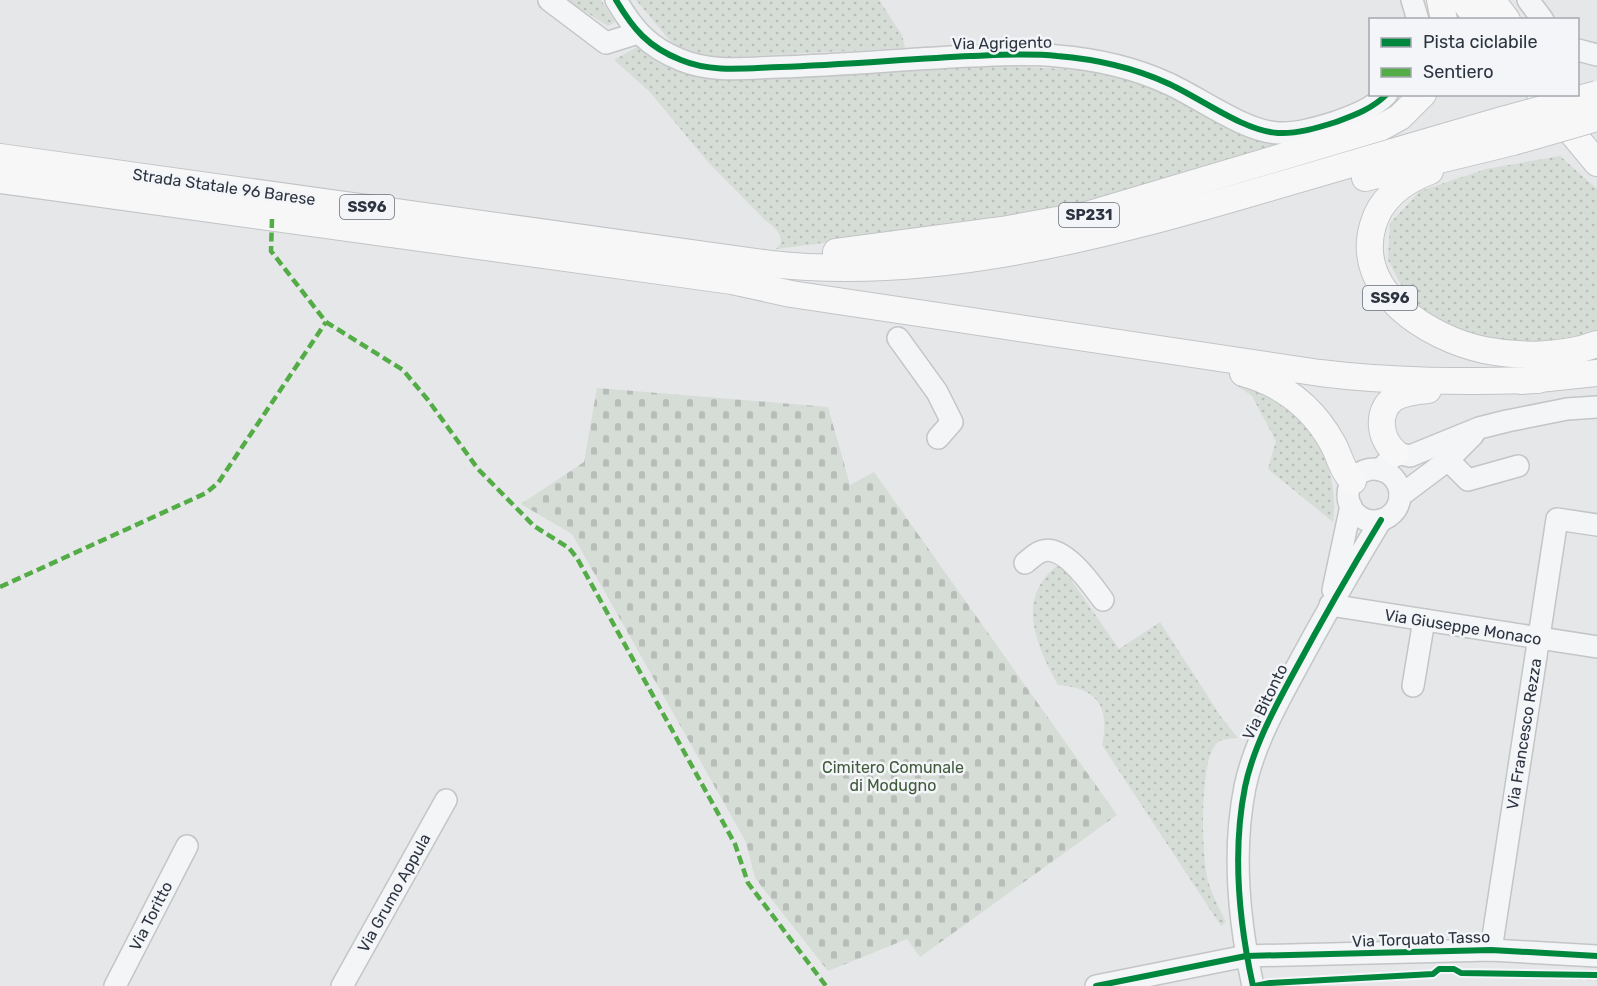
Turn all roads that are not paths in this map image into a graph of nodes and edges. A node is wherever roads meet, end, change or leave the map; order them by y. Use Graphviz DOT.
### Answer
graph roads {
  1 [pos="549,0"];
  2 [pos="616,0"];
  3 [pos="1412,0"];
  4 [pos="1440,0"];
  5 [pos="1463,0"];
  6 [pos="1492,0"];
  7 [pos="1528,0"];
  8 [pos="1417,18"];
  9 [pos="1444,18"];
  10 [pos="1476,18"];
  11 [pos="1506,18"];
  12 [pos="1542,18"];
  13 [pos="638,33"];
  14 [pos="1597,93"];
  15 [pos="1385,96"];
  16 [pos="1421,96"];
  17 [pos="1542,96"];
  18 [pos="1542,96"];
  19 [pos="1574,96"];
  20 [pos="1597,119"];
  21 [pos="1501,137"];
  22 [pos="1597,154"];
  23 [pos="0,157"];
  24 [pos="1597,164"];
  25 [pos="0,180"];
  26 [pos="733,269"];
  27 [pos="898,338"];
  28 [pos="1099,340"];
  29 [pos="1597,344"];
  30 [pos="1597,373"];
  31 [pos="1538,380"];
  32 [pos="1597,407"];
  33 [pos="1479,428"];
  34 [pos="938,438"];
  35 [pos="1448,460"];
  36 [pos="1388,462"];
  37 [pos="1518,466"];
  38 [pos="1352,494"];
  39 [pos="1400,496"];
  40 [pos="1381,520"];
  41 [pos="1597,525"];
  42 [pos="1025,563"];
  43 [pos="1103,600"];
  44 [pos="1330,605"];
  45 [pos="1424,620"];
  46 [pos="1538,638"];
  47 [pos="1597,647"];
  48 [pos="1413,686"];
  49 [pos="446,800"];
  50 [pos="187,846"];
  51 [pos="1491,950"];
  52 [pos="1246,956"];
  53 [pos="1597,956"];
  54 [pos="1257,985"];
  55 [pos="115,986"];
  56 [pos="342,986"];
  57 [pos="1096,986"];
  1 -- 13 [label="street"];
  2 -- 13 [label="street"];
  3 -- 8 [label="street"];
  4 -- 9 [label="main road"];
  5 -- 10 [label="main road"];
  6 -- 11 [label="main road"];
  7 -- 12 [label="street"];
  13 -- 15 [label="street, Via Agrigento"];
  14 -- 21 [label="main road, SS96, bridge"];
  16 -- 26 [label="main road, SP231"];
  17 -- 22 [label="main road"];
  18 -- 24 [label="main road"];
  19 -- 20 [label="main road, SS96"];
  20 -- 21 [label="main road, SS96, bridge"];
  21 -- 26 [label="main road, SS96"];
  21 -- 29 [label="main road, SS96"];
  23 -- 26 [label="main road, Strada Statale 96 Barese / SS96"];
  25 -- 26 [label="main road, Strada Statale 96 Barese / SS96"];
  26 -- 28 [label="main road, SS96"];
  27 -- 34 [label="street"];
  28 -- 31 [label="main road, SS96"];
  28 -- 38 [label="main road"];
  30 -- 31 [label="main road, SS96"];
  31 -- 36 [label="main road"];
  32 -- 33 [label="street"];
  33 -- 35 [label="street"];
  33 -- 36 [label="street"];
  35 -- 37 [label="street"];
  35 -- 39 [label="street"];
  36 -- 38 [label="street"];
  36 -- 39 [label="street"];
  38 -- 40 [label="street"];
  38 -- 44 [label="street, Via Bitonto"];
  39 -- 40 [label="street"];
  40 -- 44 [label="street, Via Bitonto"];
  41 -- 46 [label="street, Via Francesco Rezza"];
  42 -- 43 [label="street"];
  44 -- 45 [label="street, Via Giuseppe Monaco"];
  44 -- 52 [label="street, Via Bitonto"];
  45 -- 46 [label="street, Via Giuseppe Monaco"];
  45 -- 48 [label="street"];
  46 -- 47 [label="street, Via Giuseppe Monaco"];
  46 -- 51 [label="street, Via Francesco Rezza"];
  49 -- 56 [label="street, Via Grumo Appula"];
  50 -- 55 [label="street, Via Toritto"];
  51 -- 52 [label="street, Via Torquato Tasso"];
  51 -- 53 [label="street, Via Torquato Tasso"];
  52 -- 54 [label="street, Via Bitonto"];
  52 -- 57 [label="street, Via Torquato Tasso"];
}
